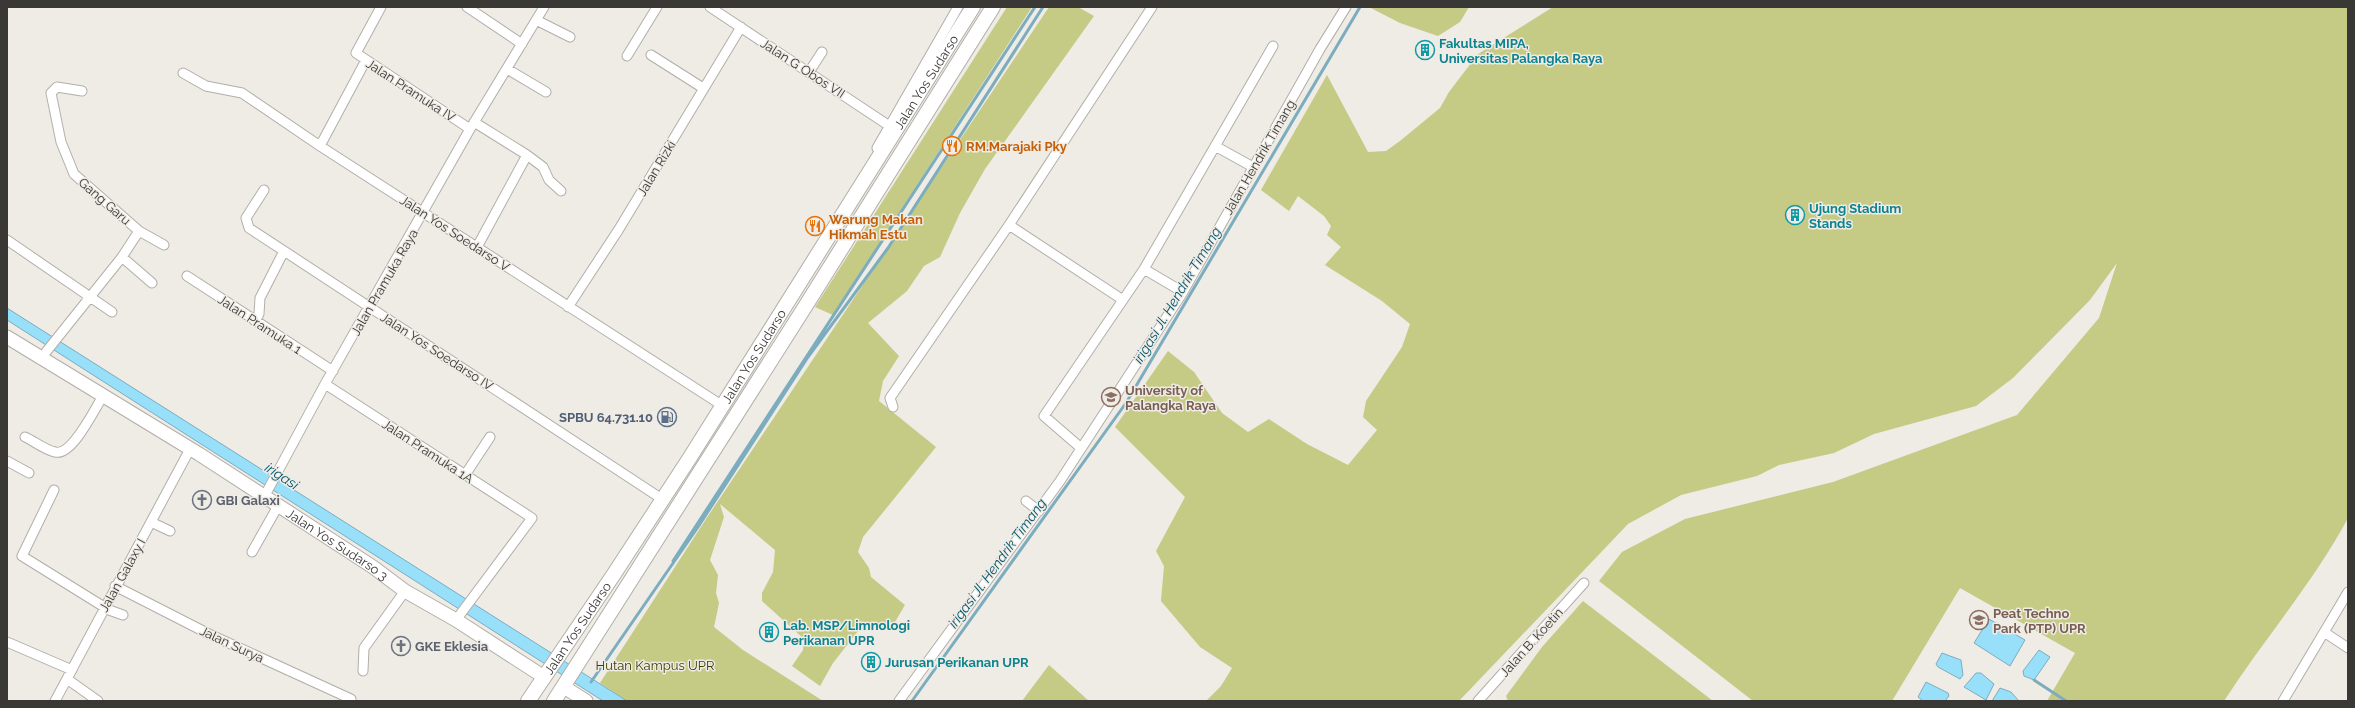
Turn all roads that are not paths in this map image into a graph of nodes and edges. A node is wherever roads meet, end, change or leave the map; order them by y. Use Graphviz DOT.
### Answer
graph roads {
  1 [pos="382,7"];
  2 [pos="467,7"];
  3 [pos="544,7"];
  4 [pos="657,7"];
  5 [pos="710,7"];
  6 [pos="958,7"];
  7 [pos="973,7"];
  8 [pos="993,7"];
  9 [pos="1152,7"];
  10 [pos="1346,7"];
  11 [pos="536,20"];
  12 [pos="741,27"];
  13 [pos="570,38"];
  14 [pos="522,44"];
  15 [pos="1273,46"];
  16 [pos="822,52"];
  17 [pos="651,55"];
  18 [pos="627,56"];
  19 [pos="366,60"];
  20 [pos="507,68"];
  21 [pos="809,72"];
  22 [pos="183,73"];
  23 [pos="703,88"];
  24 [pos="82,91"];
  25 [pos="546,92"];
  26 [pos="472,125"];
  27 [pos="895,130"];
  28 [pos="320,146"];
  29 [pos="1216,146"];
  30 [pos="527,155"];
  31 [pos="1253,167"];
  32 [pos="264,190"];
  33 [pos="561,191"];
  34 [pos="423,213"];
  35 [pos="1009,225"];
  36 [pos="139,231"];
  37 [pos="7,240"];
  38 [pos="164,245"];
  39 [pos="477,247"];
  40 [pos="284,251"];
  41 [pos="122,257"];
  42 [pos="1144,269"];
  43 [pos="187,276"];
  44 [pos="152,282"];
  45 [pos="1183,292"];
  46 [pos="90,297"];
  47 [pos="1123,300"];
  48 [pos="789,301"];
  49 [pos="369,306"];
  50 [pos="568,307"];
  51 [pos="803,310"];
  52 [pos="112,312"];
  53 [pos="255,321"];
  54 [pos="771,330"];
  55 [pos="7,337"];
  56 [pos="45,354"];
  57 [pos="333,371"];
  58 [pos="325,384"];
  59 [pos="102,396"];
  60 [pos="723,406"];
  61 [pos="893,407"];
  62 [pos="25,437"];
  63 [pos="490,437"];
  64 [pos="1081,448"];
  65 [pos="194,452"];
  66 [pos="7,461"];
  67 [pos="29,473"];
  68 [pos="465,475"];
  69 [pos="54,490"];
  70 [pos="265,496"];
  71 [pos="662,499"];
  72 [pos="1026,502"];
  73 [pos="278,506"];
  74 [pos="1039,511"];
  75 [pos="632,546"];
  76 [pos="252,552"];
  77 [pos="647,555"];
  78 [pos="1584,583"];
  79 [pos="120,588"];
  80 [pos="405,591"];
  81 [pos="2348,592"];
  82 [pos="113,611"];
  83 [pos="459,616"];
  84 [pos="2324,632"];
  85 [pos="7,642"];
  86 [pos="2348,648"];
  87 [pos="72,670"];
  88 [pos="363,671"];
  89 [pos="546,674"];
  90 [pos="72,682"];
  91 [pos="567,687"];
  92 [pos="351,699"];
  93 [pos="54,701"];
  94 [pos="98,701"];
  95 [pos="528,701"];
  96 [pos="554,701"];
  97 [pos="586,701"];
  98 [pos="899,701"];
  99 [pos="1478,701"];
  100 [pos="2283,701"];
  1 -- 19 [label="street, Jalan Pramuka IV"];
  2 -- 14 [label="street"];
  3 -- 11 [label="street, Jalan Pramuka Raya"];
  4 -- 18 [label="street"];
  5 -- 12 [label="street, Jalan G Obos VII"];
  6 -- 54 [label="street"];
  7 -- 27 [label="main road, Jalan Yos Sudarso"];
  8 -- 51 [label="main road, Jalan Yos Sudarso"];
  9 -- 35 [label="street"];
  10 -- 31 [label="street, Jalan Hendrik Timang"];
  11 -- 13 [label="street"];
  11 -- 14 [label="street, Jalan Pramuka Raya"];
  12 -- 21 [label="street, Jalan G Obos VII"];
  12 -- 23 [label="street, Jalan Rizki"];
  14 -- 20 [label="street, Jalan Pramuka Raya"];
  15 -- 29 [label="street"];
  16 -- 21 [label="street"];
  17 -- 23 [label="street"];
  19 -- 26 [label="street, Jalan Pramuka IV"];
  19 -- 28 [label="street"];
  20 -- 25 [label="street"];
  20 -- 26 [label="street, Jalan Pramuka Raya"];
  21 -- 27 [label="street, Jalan G Obos VII"];
  22 -- 28 [label="street, Jalan Yos Soedarso V"];
  23 -- 50 [label="street, Jalan Rizki"];
  24 -- 36 [label="street, Gang Garu"];
  26 -- 30 [label="street, Jalan Pramuka IV"];
  26 -- 34 [label="street, Jalan Pramuka Raya"];
  27 -- 48 [label="main road, Jalan Yos Sudarso"];
  28 -- 34 [label="street, Jalan Yos Soedarso V"];
  29 -- 31 [label="street"];
  29 -- 42 [label="street"];
  30 -- 33 [label="street, Jalan Pramuka IV"];
  30 -- 39 [label="street"];
  31 -- 45 [label="street, Jalan Hendrik Timang"];
  32 -- 40 [label="street, Jalan Yos Soedarso IV"];
  34 -- 39 [label="street, Jalan Yos Soedarso V"];
  34 -- 49 [label="street, Jalan Pramuka Raya"];
  35 -- 47 [label="street"];
  35 -- 61 [label="street"];
  36 -- 38 [label="street"];
  36 -- 41 [label="street, Gang Garu"];
  37 -- 46 [label="street"];
  39 -- 50 [label="street, Jalan Yos Soedarso V"];
  40 -- 49 [label="street, Jalan Yos Soedarso IV"];
  40 -- 53 [label="street"];
  41 -- 44 [label="street"];
  41 -- 46 [label="street, Gang Garu"];
  42 -- 45 [label="street"];
  42 -- 47 [label="street"];
  43 -- 53 [label="street, Jalan Pramuka 1"];
  45 -- 64 [label="street, Jalan Hendrik Timang"];
  46 -- 52 [label="street"];
  46 -- 56 [label="street, Gang Garu"];
  47 -- 64 [label="street"];
  48 -- 51 [label="main road"];
  48 -- 54 [label="main road, Jalan Yos Sudarso"];
  49 -- 57 [label="street, Jalan Pramuka Raya"];
  49 -- 71 [label="street, Jalan Yos Soedarso IV"];
  50 -- 60 [label="street, Jalan Yos Soedarso V"];
  51 -- 77 [label="main road, Jalan Yos Sudarso"];
  53 -- 57 [label="street, Jalan Pramuka 1"];
  54 -- 60 [label="main road, Jalan Yos Sudarso"];
  55 -- 56 [label="street, Jalan Yos Sudarso 3"];
  56 -- 59 [label="street, Jalan Yos Sudarso 3"];
  57 -- 58 [label="street, Jalan Pramuka Raya"];
  58 -- 68 [label="street, Jalan Pramuka 1A"];
  58 -- 70 [label="street, Jalan Pramuka Raya"];
  59 -- 62 [label="street"];
  59 -- 65 [label="street, Jalan Yos Sudarso 3"];
  60 -- 71 [label="main road, Jalan Yos Sudarso"];
  63 -- 68 [label="street"];
  64 -- 74 [label="street, Jalan Hendrik Timang"];
  65 -- 70 [label="street, Jalan Yos Sudarso 3"];
  65 -- 79 [label="street, Jalan Galaxy I"];
  66 -- 67 [label="street"];
  68 -- 83 [label="street, Jalan Pramuka 1A"];
  69 -- 82 [label="street"];
  70 -- 73 [label="street, Jalan Yos Sudarso 3"];
  71 -- 75 [label="main road, Jalan Yos Sudarso"];
  72 -- 74 [label="street"];
  73 -- 76 [label="street"];
  73 -- 80 [label="street, Jalan Yos Sudarso 3"];
  74 -- 98 [label="street, Jalan Hendrik Timang"];
  75 -- 77 [label="main road"];
  75 -- 89 [label="main road, Jalan Yos Sudarso"];
  77 -- 91 [label="main road, Jalan Yos Sudarso"];
  78 -- 99 [label="street, Jalan B. Koetin"];
  79 -- 82 [label="street, Jalan Galaxy I"];
  79 -- 92 [label="street, Jalan Surya"];
  80 -- 83 [label="street, Jalan Yos Sudarso 3"];
  80 -- 88 [label="street"];
  81 -- 84 [label="street"];
  82 -- 87 [label="street, Jalan Galaxy I"];
  83 -- 89 [label="street, Jalan Yos Sudarso 3"];
  84 -- 86 [label="street"];
  84 -- 100 [label="street"];
  85 -- 87 [label="street"];
  87 -- 90 [label="street, Jalan Galaxy I"];
  89 -- 95 [label="main road, Jalan Yos Sudarso"];
  90 -- 93 [label="street, Jalan Galaxy I"];
  90 -- 94 [label="street"];
  91 -- 96 [label="main road, Jalan Yos Sudarso"];
  91 -- 97 [label="street"];
}
